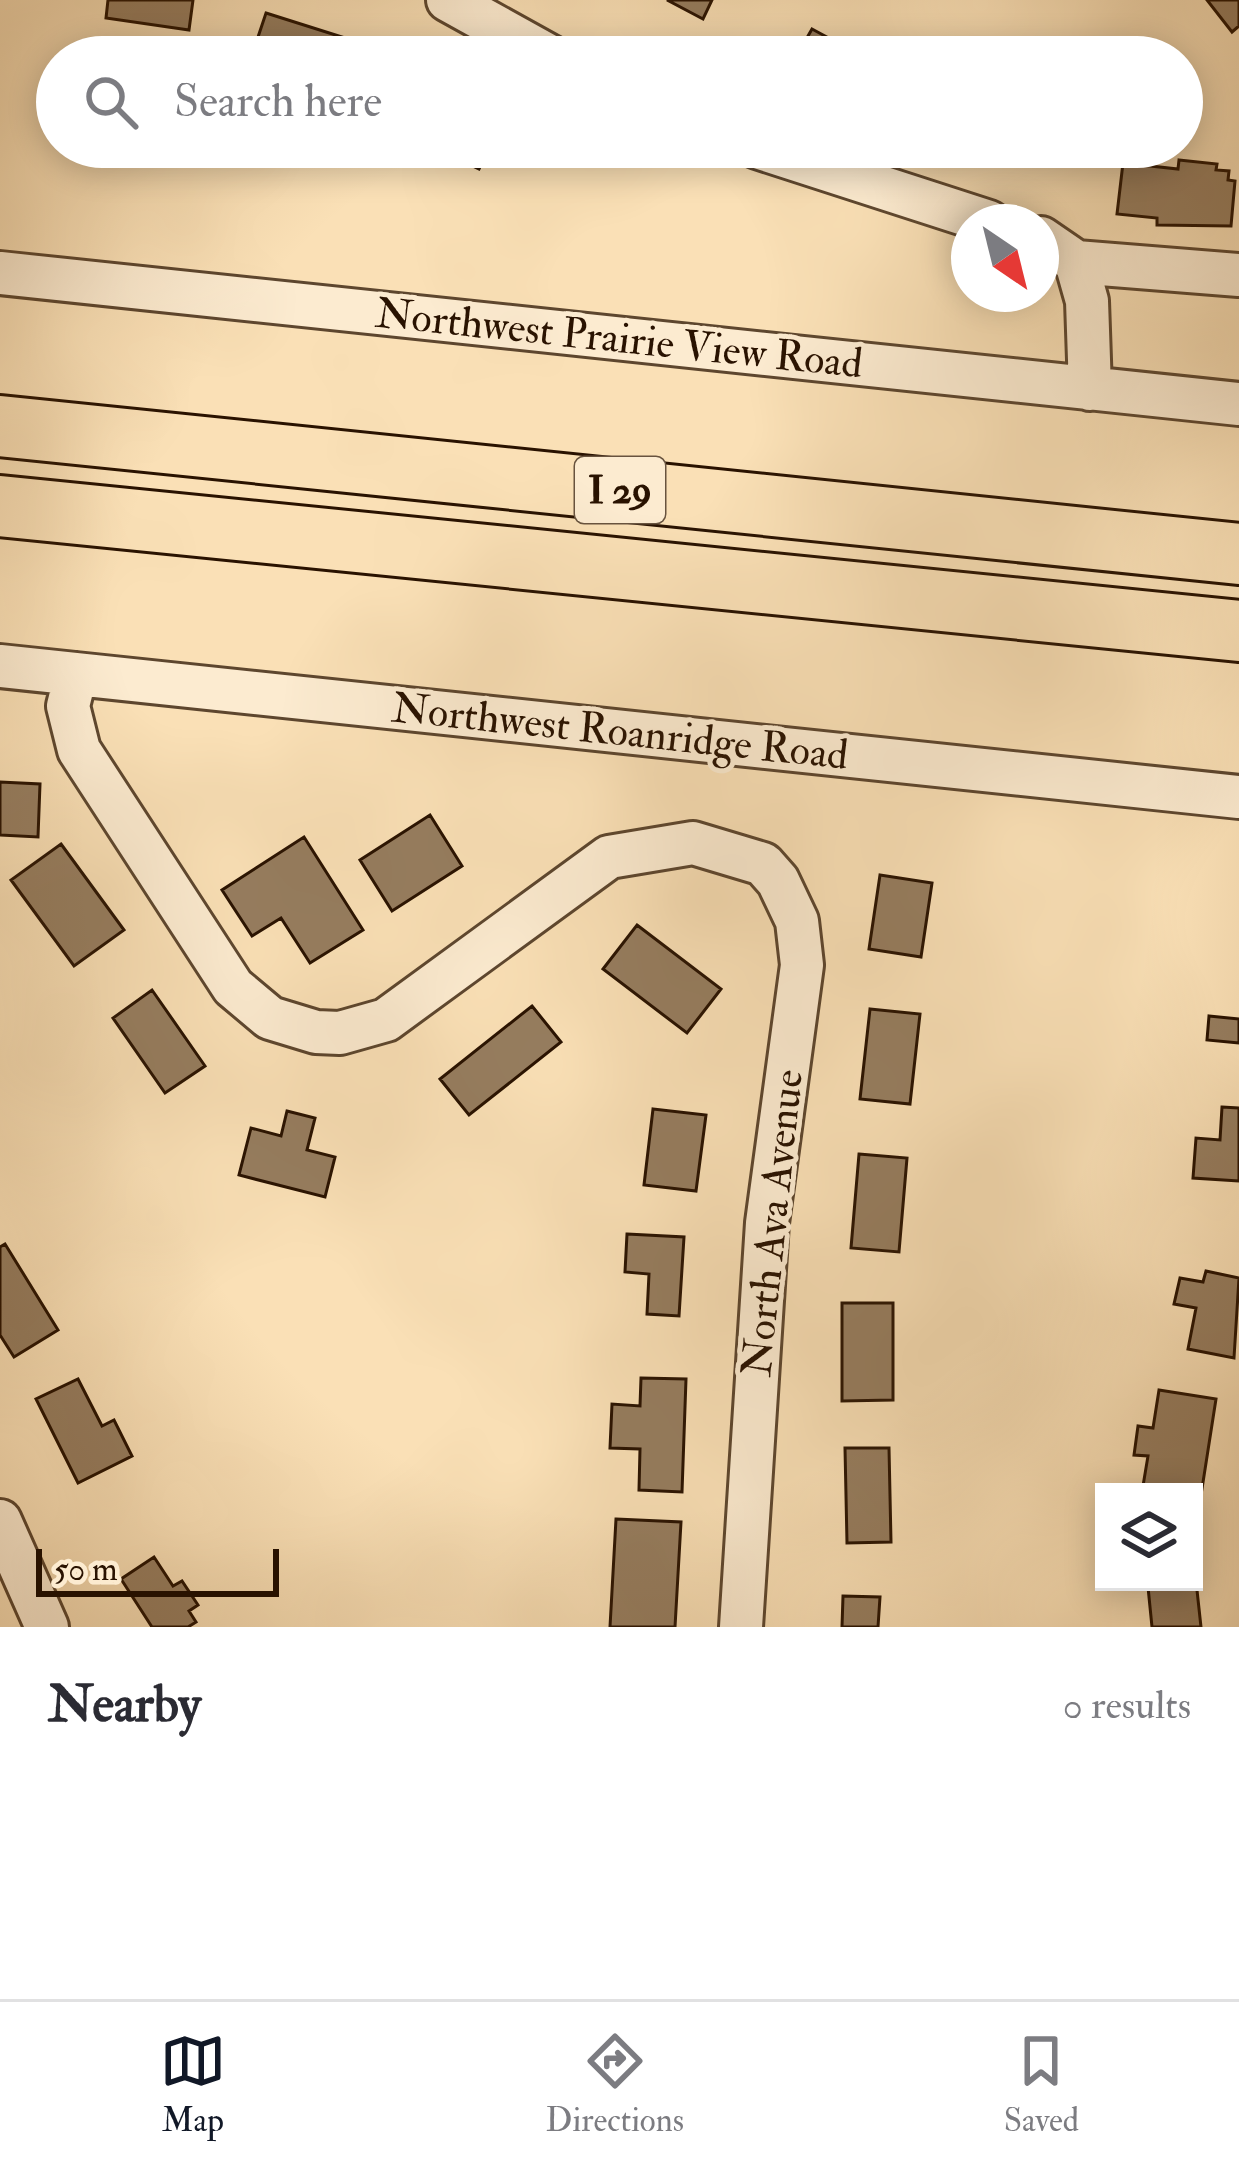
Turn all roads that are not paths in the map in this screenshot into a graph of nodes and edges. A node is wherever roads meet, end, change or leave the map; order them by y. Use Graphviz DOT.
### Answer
graph roads {
  1 [pos="448,0"];
  2 [pos="513,36"];
  3 [pos="823,168"];
  4 [pos="951,210"];
  5 [pos="1059,250"];
  6 [pos="1059,252"];
  7 [pos="0,273"];
  8 [pos="1239,275"];
  9 [pos="1090,389"];
  10 [pos="1239,404"];
  11 [pos="0,426"];
  12 [pos="0,506"];
  13 [pos="1239,554"];
  14 [pos="1239,631"];
  15 [pos="0,666"];
  16 [pos="76,674"];
  17 [pos="1239,797"];
  18 [pos="0,1520"];
  19 [pos="47,1627"];
  20 [pos="741,1627"];
  1 -- 2 [label="street"];
  3 -- 4 [label="street"];
  5 -- 8 [label="street"];
  6 -- 9 [label="street"];
  7 -- 9 [label="street, Northwest Prairie View Road"];
  9 -- 10 [label="street, Northwest Prairie View Road"];
  11 -- 13 [label="highway, I 29"];
  12 -- 14 [label="highway, I 29"];
  15 -- 16 [label="street, Northwest Roanridge Road"];
  16 -- 17 [label="street, Northwest Roanridge Road"];
  16 -- 20 [label="street, North Ava Avenue"];
  18 -- 19 [label="street"];
}
